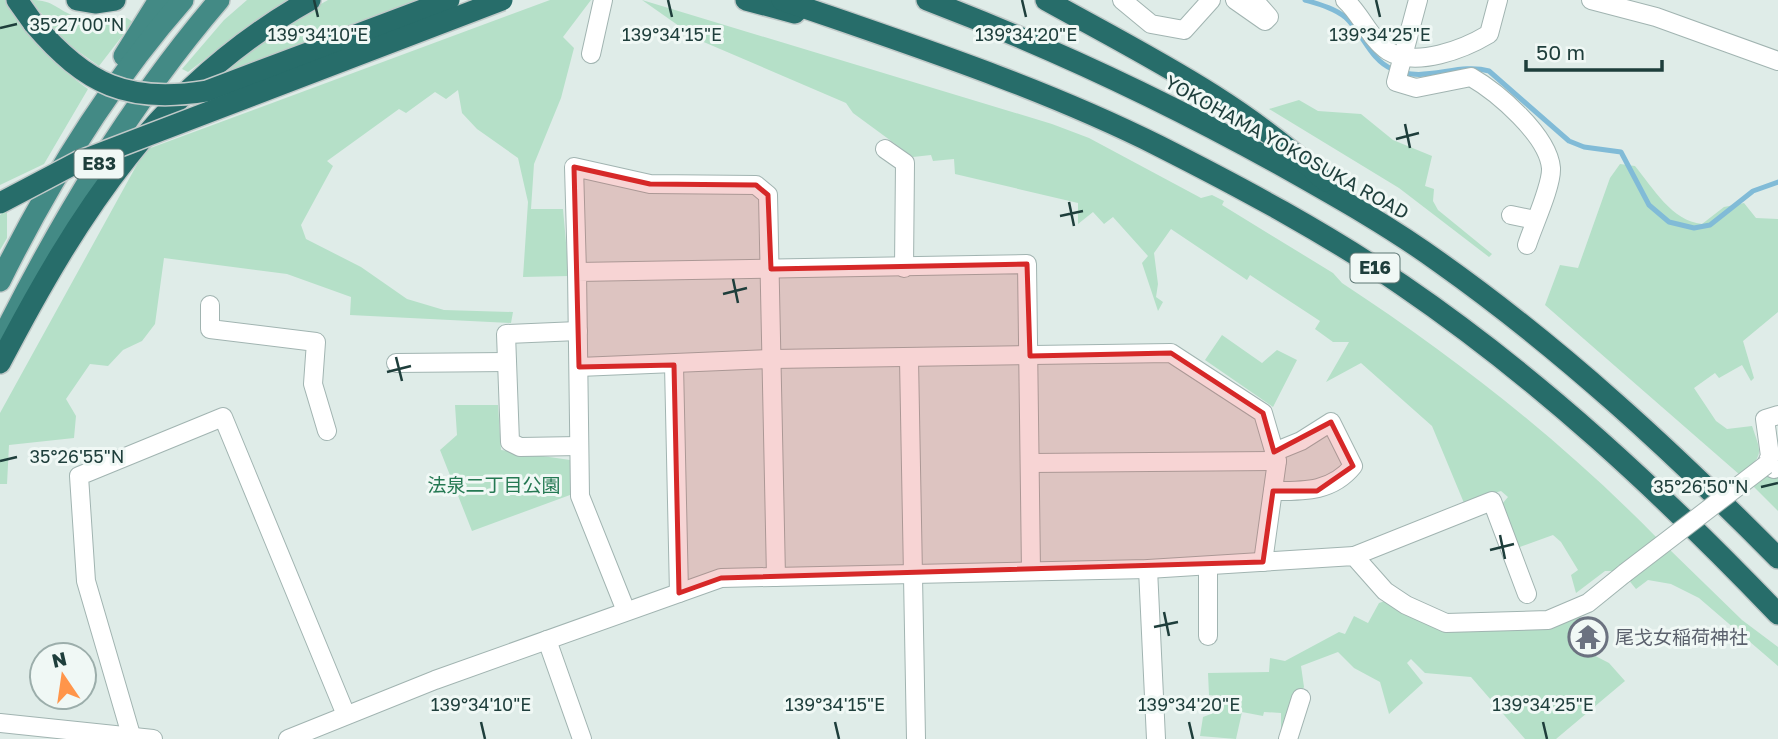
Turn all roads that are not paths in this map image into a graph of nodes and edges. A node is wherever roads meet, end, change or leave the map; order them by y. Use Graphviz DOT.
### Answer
graph roads {
  1 [pos="17,0"];
  2 [pos="77,0"];
  3 [pos="115,0"];
  4 [pos="159,0"];
  5 [pos="183,0"];
  6 [pos="219,0"];
  7 [pos="310,0"];
  8 [pos="449,0"];
  9 [pos="502,0"];
  10 [pos="603,0"];
  11 [pos="746,0"];
  12 [pos="782,0"];
  13 [pos="927,0"];
  14 [pos="1046,0"];
  15 [pos="1122,0"];
  16 [pos="1211,0"];
  17 [pos="1235,0"];
  18 [pos="1254,0"];
  19 [pos="1345,0"];
  20 [pos="1419,0"];
  21 [pos="1498,0"];
  22 [pos="1591,0"];
  23 [pos="895,39"];
  24 [pos="591,54"];
  25 [pos="1402,54"];
  26 [pos="1778,61"];
  27 [pos="885,149"];
  28 [pos="54,184"];
  29 [pos="1346,201"];
  30 [pos="0,203"];
  31 [pos="1511,215"];
  32 [pos="1535,220"];
  33 [pos="1527,245"];
  34 [pos="904,268"];
  35 [pos="771,269"];
  36 [pos="577,272"];
  37 [pos="0,281"];
  38 [pos="210,305"];
  39 [pos="578,331"];
  40 [pos="0,342"];
  41 [pos="1030,356"];
  42 [pos="772,359"];
  43 [pos="909,359"];
  44 [pos="507,362"];
  45 [pos="0,363"];
  46 [pos="396,363"];
  47 [pos="674,365"];
  48 [pos="579,367"];
  49 [pos="1778,415"];
  50 [pos="327,431"];
  51 [pos="579,446"];
  52 [pos="1276,456"];
  53 [pos="1031,463"];
  54 [pos="1273,491"];
  55 [pos="1354,556"];
  56 [pos="1778,558"];
  57 [pos="1263,562"];
  58 [pos="1208,566"];
  59 [pos="1148,569"];
  60 [pos="1031,571"];
  61 [pos="913,574"];
  62 [pos="776,577"];
  63 [pos="678,593"];
  64 [pos="1527,594"];
  65 [pos="626,611"];
  66 [pos="1778,614"];
  67 [pos="1208,636"];
  68 [pos="547,640"];
  69 [pos="1301,698"];
  70 [pos="346,715"];
  71 [pos="0,723"];
  72 [pos="131,735"];
  73 [pos="153,739"];
  74 [pos="288,739"];
  75 [pos="582,739"];
  76 [pos="916,739"];
  77 [pos="1156,739"];
  78 [pos="1289,739"];
  1 -- 8 [label="highway, bridge"];
  2 -- 3 [label="highway"];
  4 -- 28 [label="highway"];
  5 -- 28 [label="highway, E83"];
  6 -- 40 [label="highway, E83"];
  7 -- 45 [label="highway"];
  9 -- 30 [label="highway, bridge"];
  10 -- 24 [label="street"];
  11 -- 23 [label="highway"];
  12 -- 23 [label="highway, E16"];
  13 -- 29 [label="highway, YOKOHAMA YOKOSUKA ROAD / E16"];
  14 -- 29 [label="highway"];
  15 -- 16 [label="street"];
  17 -- 18 [label="street"];
  19 -- 25 [label="street"];
  20 -- 25 [label="street"];
  21 -- 25 [label="street"];
  22 -- 26 [label="street"];
  23 -- 66 [label="highway, E16"];
  25 -- 32 [label="street"];
  27 -- 34 [label="street"];
  28 -- 37 [label="highway, E83"];
  29 -- 56 [label="highway, YOKOHAMA YOKOSUKA ROAD / E16"];
  31 -- 32 [label="street"];
  32 -- 33 [label="street"];
  34 -- 35 [label="street"];
  34 -- 41 [label="street"];
  35 -- 36 [label="street"];
  35 -- 36 [label="street"];
  35 -- 42 [label="street"];
  36 -- 39 [label="street"];
  38 -- 50 [label="street"];
  39 -- 44 [label="street"];
  39 -- 48 [label="street"];
  41 -- 43 [label="street"];
  41 -- 52 [label="street"];
  41 -- 53 [label="street"];
  42 -- 43 [label="street"];
  42 -- 47 [label="street"];
  42 -- 62 [label="street"];
  43 -- 61 [label="street"];
  44 -- 46 [label="street"];
  44 -- 51 [label="street"];
  47 -- 48 [label="street"];
  47 -- 63 [label="street"];
  48 -- 51 [label="street"];
  49 -- 55 [label="street, bridge"];
  51 -- 65 [label="street"];
  52 -- 53 [label="street"];
  52 -- 54 [label="street"];
  52 -- 54 [label="street"];
  53 -- 60 [label="street"];
  54 -- 57 [label="street"];
  55 -- 57 [label="street"];
  55 -- 64 [label="street"];
  57 -- 58 [label="street"];
  58 -- 59 [label="street"];
  58 -- 67 [label="street"];
  59 -- 60 [label="street"];
  59 -- 77 [label="street"];
  60 -- 61 [label="street"];
  61 -- 62 [label="street"];
  61 -- 76 [label="street"];
  62 -- 63 [label="street"];
  63 -- 65 [label="street"];
  65 -- 68 [label="street"];
  68 -- 70 [label="street"];
  68 -- 75 [label="street"];
  69 -- 78 [label="street"];
  70 -- 72 [label="street"];
  70 -- 74 [label="street"];
  71 -- 72 [label="street"];
  72 -- 73 [label="street"];
}
